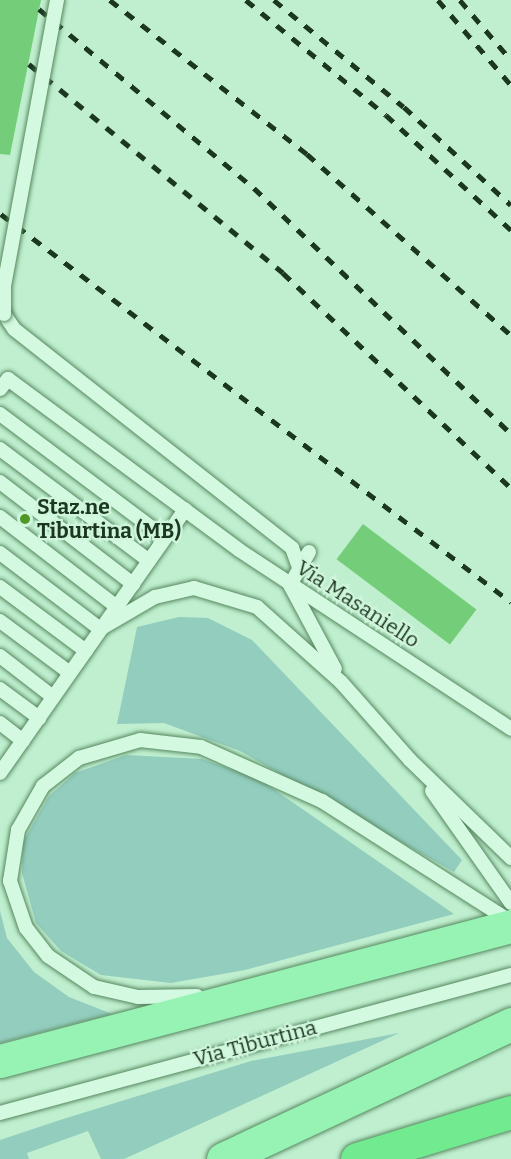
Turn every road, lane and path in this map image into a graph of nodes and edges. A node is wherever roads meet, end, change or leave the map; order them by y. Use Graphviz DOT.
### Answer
graph roads {
  1 [pos="57,0"];
  2 [pos="0,389"];
  3 [pos="0,414"];
  4 [pos="0,449"];
  5 [pos="0,482"];
  6 [pos="185,510"];
  7 [pos="0,518"];
  8 [pos="165,538"];
  9 [pos="309,552"];
  10 [pos="0,553"];
  11 [pos="149,561"];
  12 [pos="299,567"];
  13 [pos="133,584"];
  14 [pos="290,585"];
  15 [pos="0,587"];
  16 [pos="117,606"];
  17 [pos="0,621"];
  18 [pos="100,629"];
  19 [pos="86,651"];
  20 [pos="0,656"];
  21 [pos="70,673"];
  22 [pos="341,682"];
  23 [pos="0,689"];
  24 [pos="53,697"];
  25 [pos="39,718"];
  26 [pos="0,723"];
  27 [pos="511,729"];
  28 [pos="23,741"];
  29 [pos="410,760"];
  30 [pos="2,765"];
  31 [pos="511,858"];
  32 [pos="511,903"];
  33 [pos="511,924"];
  34 [pos="511,975"];
  35 [pos="253,993"];
  36 [pos="511,1024"];
  37 [pos="0,1061"];
  38 [pos="511,1112"];
  39 [pos="0,1113"];
  40 [pos="223,1159"];
  41 [pos="357,1159"];
  1 -- 12 [label="lane, bridge"];
  2 -- 6 [label="lane, Via Masaniello"];
  3 -- 8 [label="lane"];
  4 -- 11 [label="lane"];
  5 -- 13 [label="lane"];
  6 -- 8 [label="lane"];
  6 -- 14 [label="lane, Via Masaniello"];
  7 -- 16 [label="lane"];
  8 -- 11 [label="lane"];
  9 -- 12 [label="lane"];
  10 -- 18 [label="lane"];
  11 -- 13 [label="lane"];
  12 -- 14 [label="lane"];
  13 -- 16 [label="lane"];
  14 -- 22 [label="lane"];
  14 -- 27 [label="lane, Via Masaniello"];
  15 -- 19 [label="lane"];
  16 -- 18 [label="lane"];
  17 -- 21 [label="lane"];
  18 -- 19 [label="lane"];
  18 -- 22 [label="lane"];
  19 -- 21 [label="lane"];
  20 -- 24 [label="lane"];
  21 -- 24 [label="lane"];
  22 -- 29 [label="lane"];
  23 -- 25 [label="lane"];
  24 -- 25 [label="lane"];
  25 -- 28 [label="lane"];
  26 -- 28 [label="lane"];
  28 -- 30 [label="lane"];
  29 -- 31 [label="lane"];
  29 -- 32 [label="lane"];
  33 -- 35 [label="main road"];
  33 -- 35 [label="lane"];
  34 -- 39 [label="lane, Via Tiburtina"];
  35 -- 37 [label="main road"];
  36 -- 40 [label="main road"];
  38 -- 41 [label="highway"];
}
